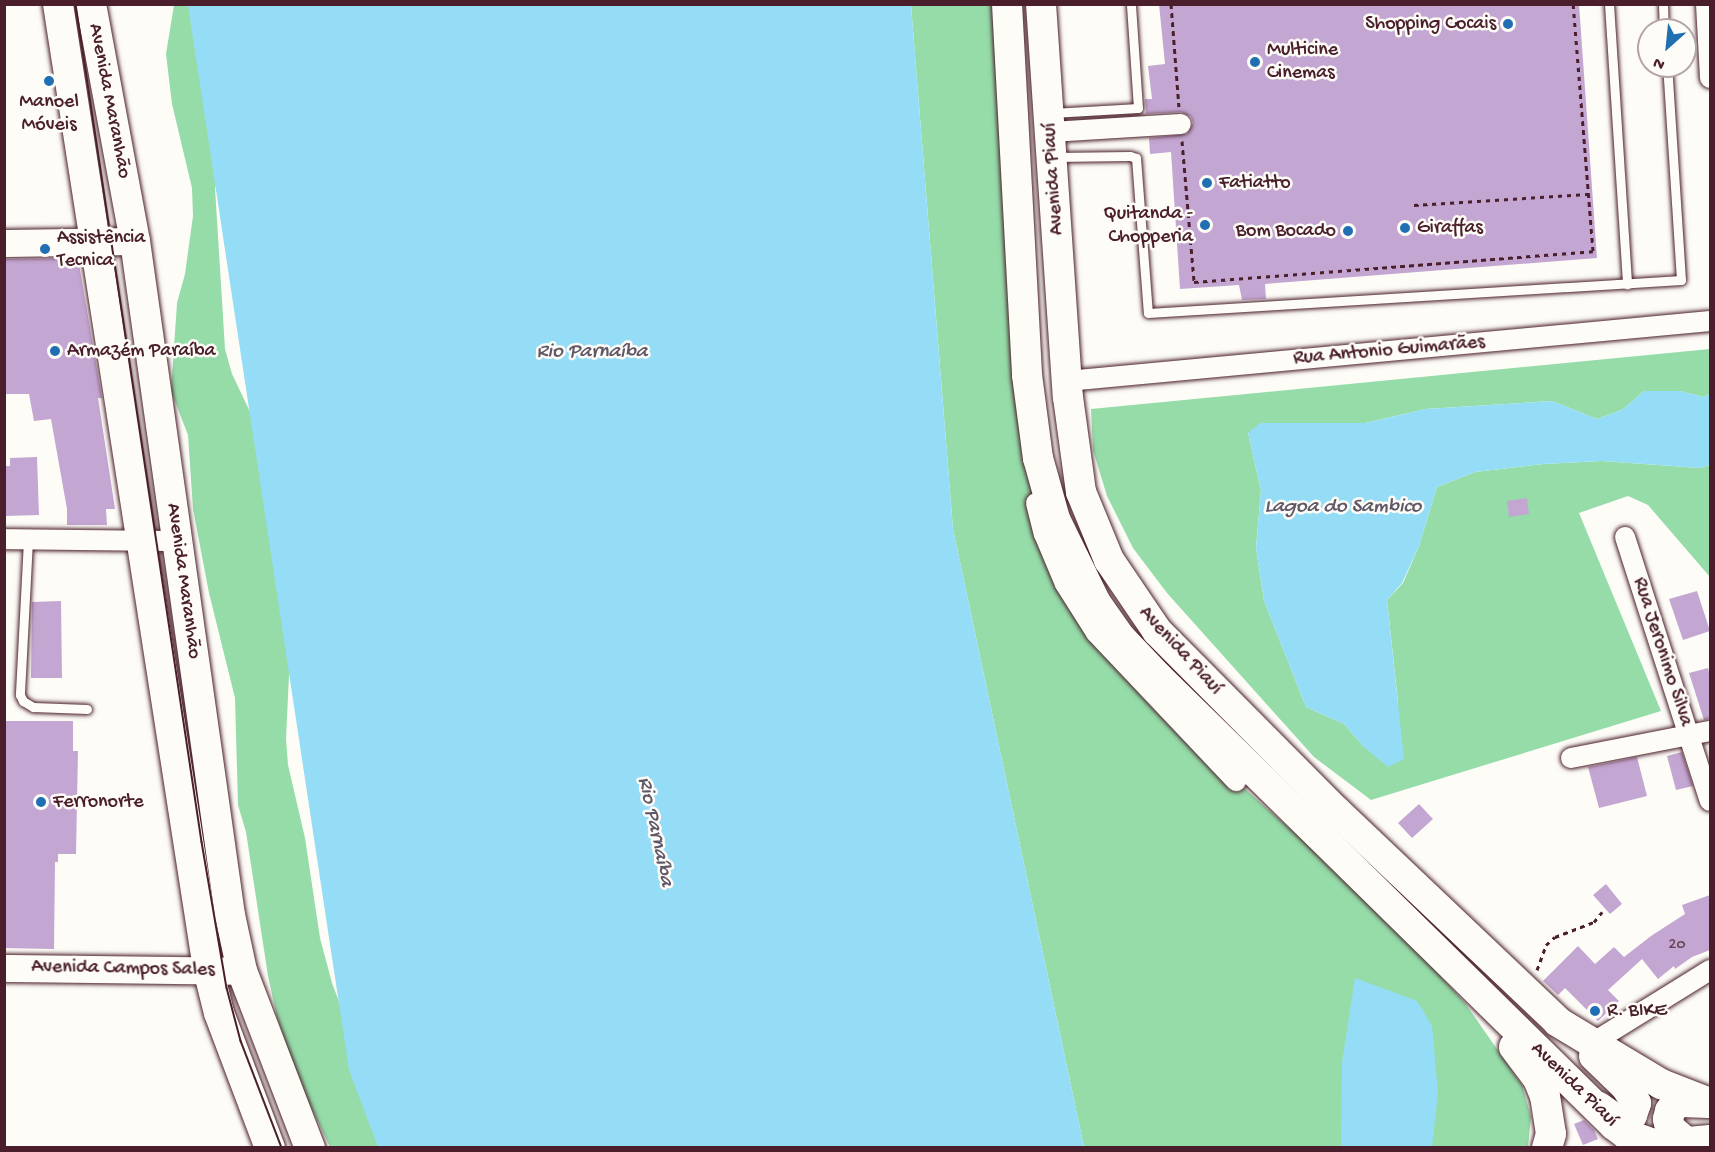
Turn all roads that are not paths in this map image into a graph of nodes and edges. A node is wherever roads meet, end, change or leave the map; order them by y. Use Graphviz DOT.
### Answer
graph roads {
  1 [pos="58,4"];
  2 [pos="91,4"];
  3 [pos="992,4"];
  4 [pos="1007,4"];
  5 [pos="1041,4"];
  6 [pos="1131,4"];
  7 [pos="1609,4"];
  8 [pos="1706,4"];
  9 [pos="1668,78"];
  10 [pos="1710,78"];
  11 [pos="1181,124"];
  12 [pos="1051,134"];
  13 [pos="135,241"];
  14 [pos="93,242"];
  15 [pos="4,243"];
  16 [pos="1627,284"];
  17 [pos="1710,321"];
  18 [pos="1067,381"];
  19 [pos="1625,537"];
  20 [pos="4,540"];
  21 [pos="28,540"];
  22 [pos="140,540"];
  23 [pos="177,541"];
  24 [pos="87,709"];
  25 [pos="1710,731"];
  26 [pos="1689,734"];
  27 [pos="1571,758"];
  28 [pos="1236,781"];
  29 [pos="1710,801"];
  30 [pos="4,968"];
  31 [pos="208,969"];
  32 [pos="1710,970"];
  33 [pos="242,971"];
  34 [pos="1460,975"];
  35 [pos="1558,1022"];
  36 [pos="1594,1042"];
  37 [pos="1594,1103"];
  38 [pos="1710,1104"];
  39 [pos="1700,1143"];
  40 [pos="270,1148"];
  41 [pos="310,1148"];
  42 [pos="1547,1148"];
  1 -- 14 [label="main road, Avenida Maranhão"];
  2 -- 13 [label="main road, Avenida Maranhão"];
  3 -- 28 [label="street"];
  4 -- 34 [label="main road, Avenida Piauí"];
  5 -- 12 [label="main road, Avenida Piauí"];
  6 -- 12 [label="lane"];
  7 -- 16 [label="lane"];
  8 -- 10 [label="street"];
  9 -- 16 [label="lane"];
  11 -- 12 [label="street"];
  12 -- 16 [label="lane"];
  12 -- 18 [label="main road, Avenida Piauí"];
  13 -- 14 [label="main road"];
  13 -- 23 [label="main road, Avenida Maranhão"];
  14 -- 15 [label="main road"];
  14 -- 22 [label="main road, Avenida Maranhão"];
  17 -- 18 [label="street, Rua Antonio Guimarães"];
  18 -- 35 [label="main road, Avenida Piauí"];
  19 -- 26 [label="street, Rua Jeronimo Silva"];
  20 -- 21 [label="street"];
  21 -- 22 [label="street"];
  21 -- 24 [label="lane"];
  22 -- 23 [label="street"];
  22 -- 31 [label="main road, Avenida Maranhão"];
  23 -- 33 [label="main road, Avenida Maranhão"];
  25 -- 26 [label="street"];
  26 -- 27 [label="street"];
  26 -- 29 [label="street, Rua Jeronimo Silva"];
  30 -- 31 [label="main road, Avenida Campos Sales"];
  31 -- 33 [label="main road, Avenida Campos Sales"];
  31 -- 40 [label="main road, Avenida Maranhão"];
  32 -- 36 [label="street"];
  33 -- 41 [label="main road, Avenida Maranhão"];
  34 -- 37 [label="main road, Avenida Piauí"];
  34 -- 42 [label="main road, Avenida Piauí"];
  35 -- 36 [label="main road, Avenida Piauí"];
  35 -- 37 [label="main road"];
  36 -- 38 [label="main road, Avenida Piauí"];
  37 -- 39 [label="main road, Avenida Piauí"];
  38 -- 39 [label="main road"];
}
